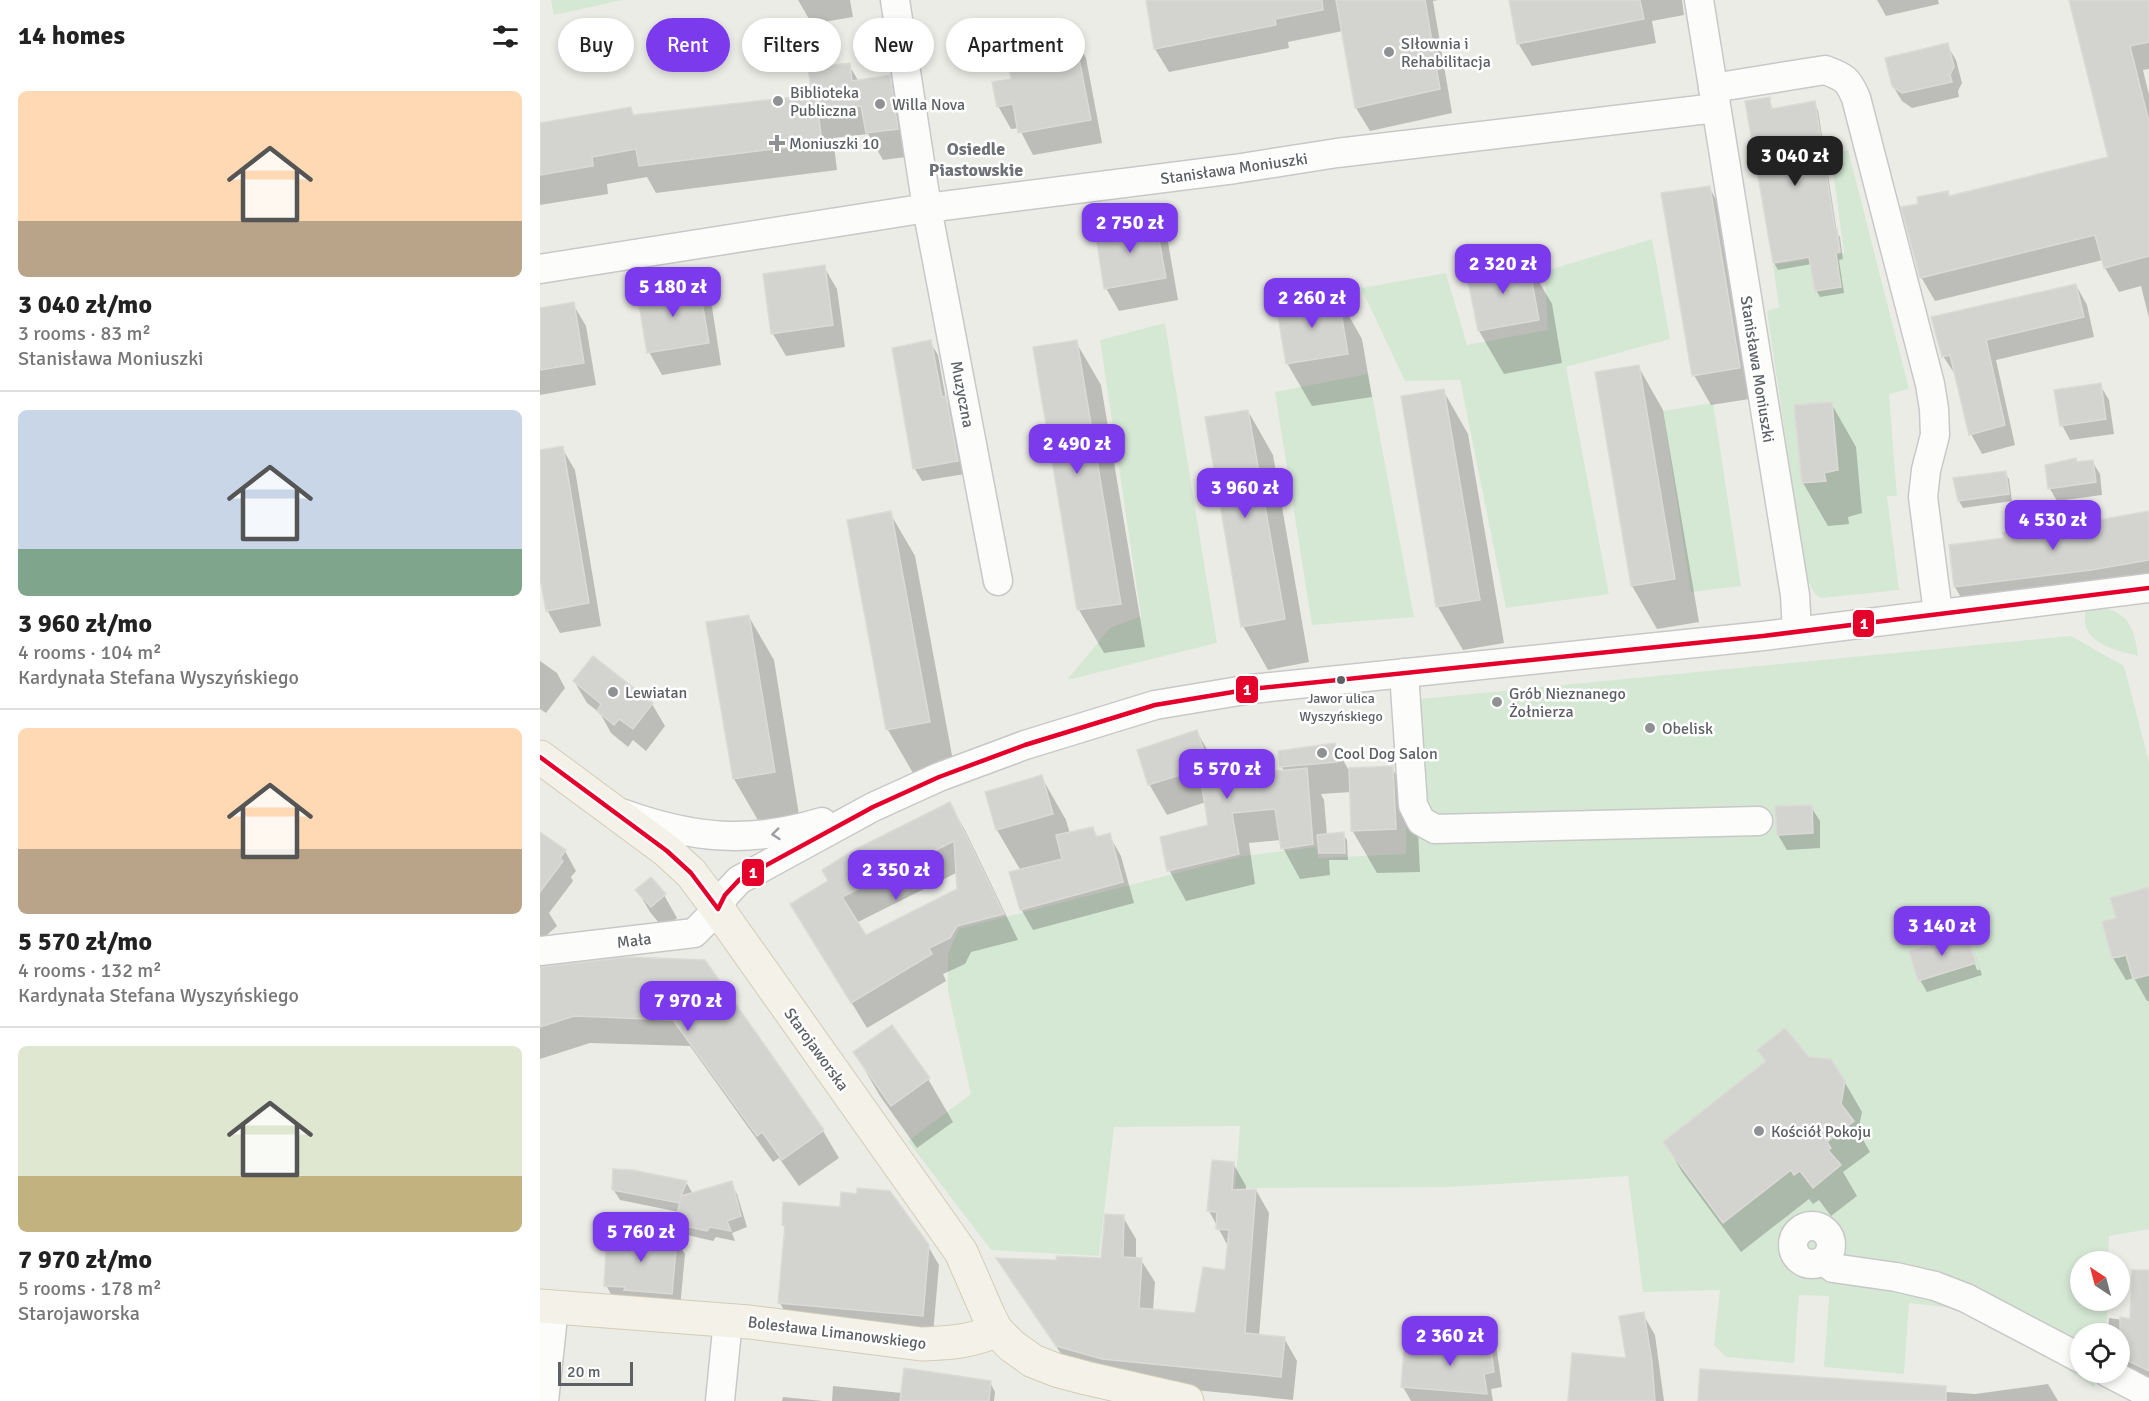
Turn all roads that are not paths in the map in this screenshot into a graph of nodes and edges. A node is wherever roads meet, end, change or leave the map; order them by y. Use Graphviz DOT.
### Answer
graph roads {
  1 [pos="895,0"];
  2 [pos="1699,0"];
  3 [pos="1715,98"];
  4 [pos="927,208"];
  5 [pos="540,269"];
  6 [pos="998,581"];
  7 [pos="2149,588"];
  8 [pos="1938,613"];
  9 [pos="1797,631"];
  10 [pos="1404,673"];
  11 [pos="540,757"];
  12 [pos="873,807"];
  13 [pos="615,811"];
  14 [pos="1758,821"];
  15 [pos="718,909"];
  16 [pos="540,951"];
  17 [pos="1825,1260"];
  18 [pos="547,1307"];
  19 [pos="728,1320"];
  20 [pos="996,1330"];
  21 [pos="2070,1353"];
  22 [pos="2128,1383"];
  23 [pos="2149,1394"];
  24 [pos="544,1401"];
  25 [pos="720,1401"];
  26 [pos="1187,1401"];
  1 -- 4 [label="street, Muzyczna"];
  2 -- 3 [label="street, Stanisława Moniuszki"];
  3 -- 4 [label="street, Stanisława Moniuszki"];
  3 -- 8 [label="street"];
  3 -- 9 [label="street, Stanisława Moniuszki"];
  4 -- 5 [label="street, Stanisława Moniuszki"];
  4 -- 6 [label="street, Muzyczna"];
  7 -- 8 [label="street"];
  8 -- 9 [label="street"];
  9 -- 10 [label="street"];
  10 -- 12 [label="street"];
  10 -- 14 [label="street"];
  11 -- 13 [label="main road, Starojaworska"];
  12 -- 13 [label="street, one-way"];
  12 -- 15 [label="street, Mała"];
  13 -- 15 [label="main road, Starojaworska"];
  15 -- 16 [label="street, Mała"];
  15 -- 20 [label="main road, Starojaworska"];
  17 -- 21 [label="street"];
  18 -- 19 [label="main road, Bolesława Limanowskiego"];
  18 -- 24 [label="street"];
  19 -- 20 [label="main road, Bolesława Limanowskiego"];
  19 -- 25 [label="street"];
  20 -- 26 [label="main road"];
  22 -- 23 [label="street"];
}
